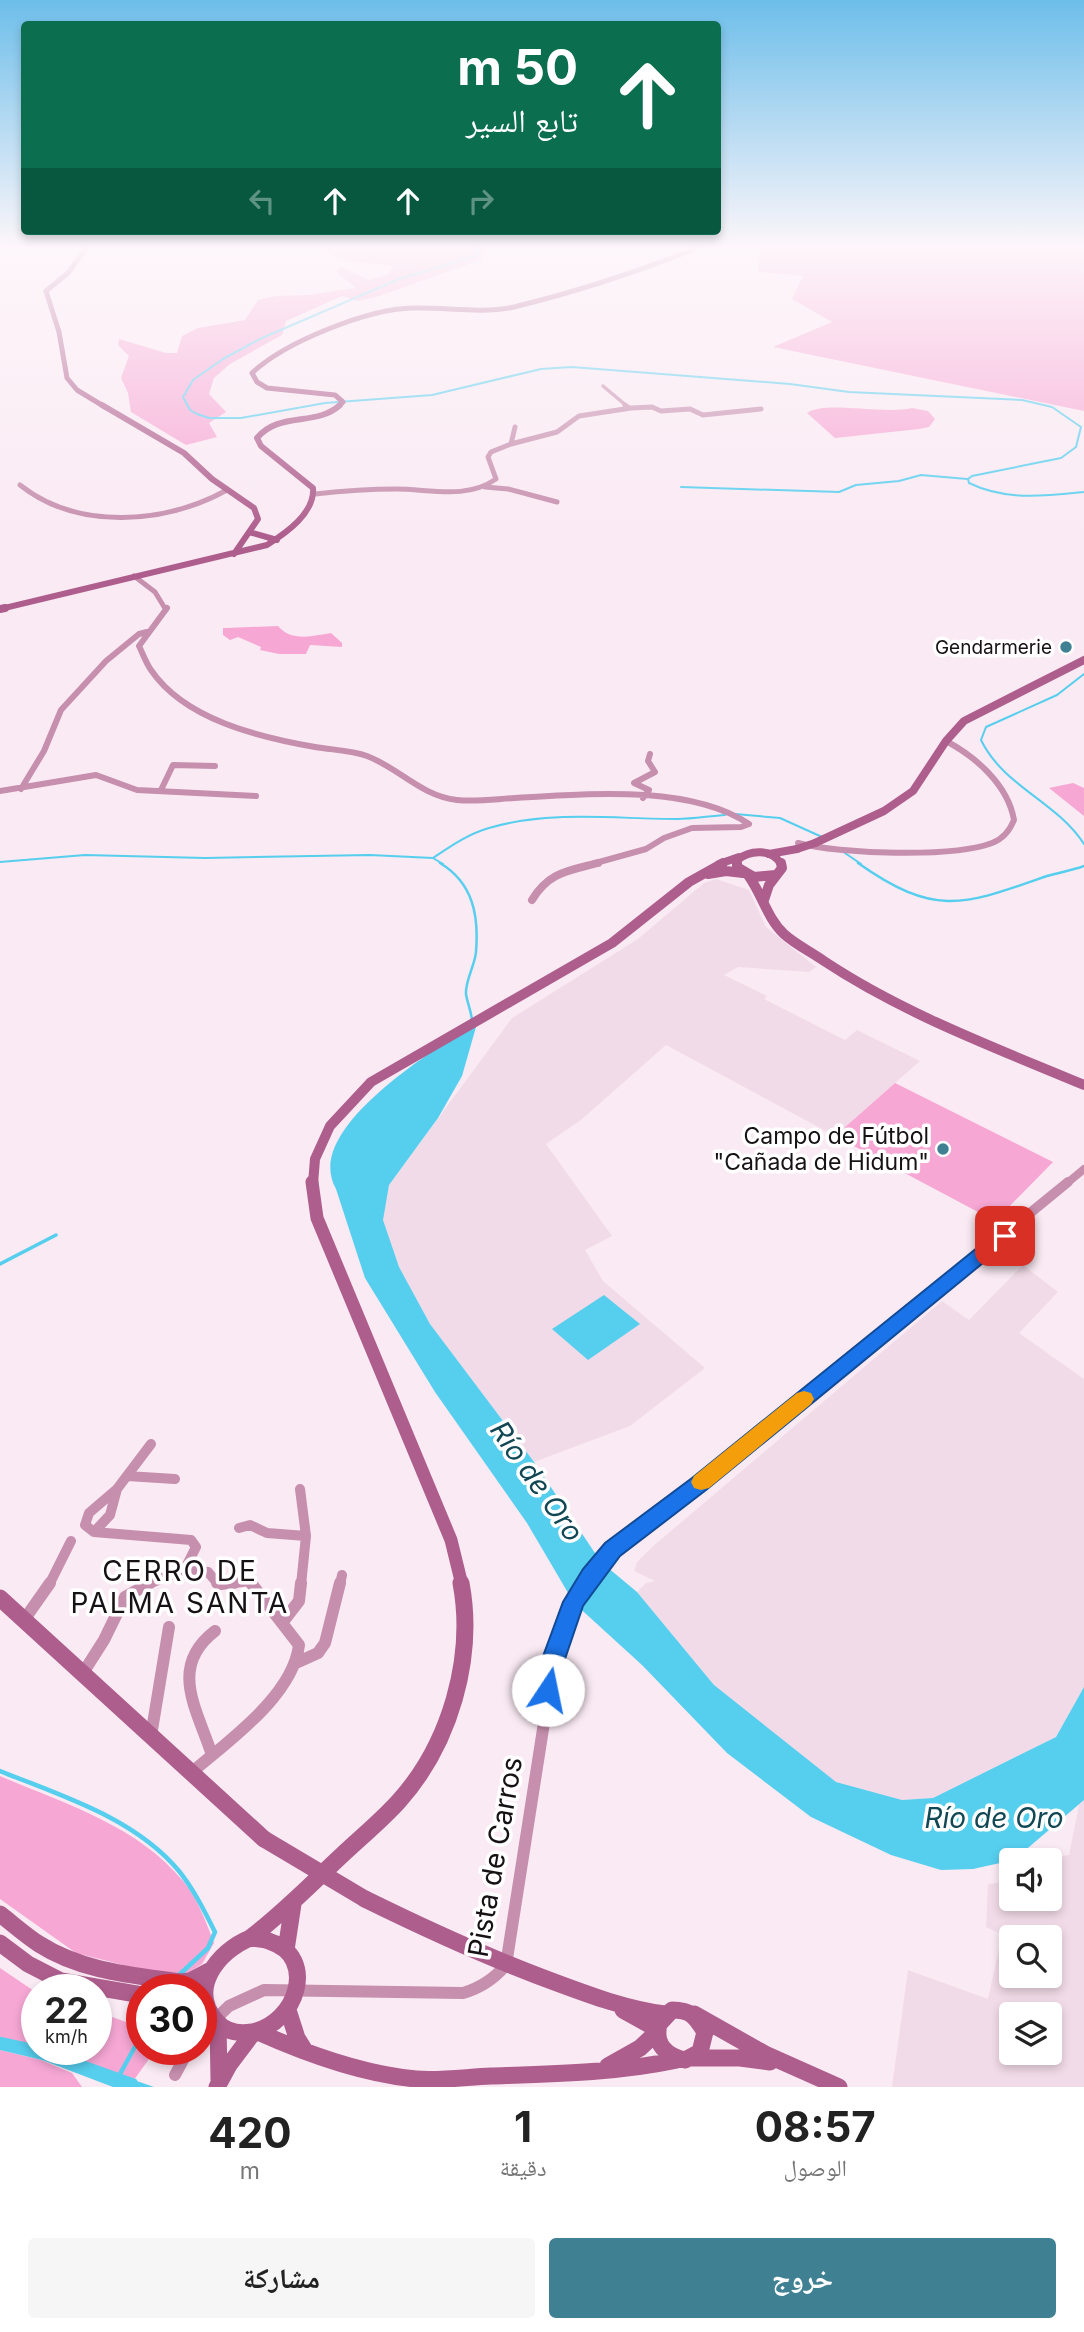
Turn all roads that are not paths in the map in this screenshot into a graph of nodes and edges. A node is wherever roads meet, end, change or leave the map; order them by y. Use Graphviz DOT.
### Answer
graph roads {
  1 [pos="61,341"];
  2 [pos="311,341"];
  3 [pos="603,386"];
  4 [pos="629,408"];
  5 [pos="761,409"];
  6 [pos="514,427"];
  7 [pos="511,444"];
  8 [pos="20,485"];
  9 [pos="479,487"];
  10 [pos="227,490"];
  11 [pos="315,494"];
  12 [pos="557,502"];
  13 [pos="249,532"];
  14 [pos="277,540"];
  15 [pos="234,554"];
  16 [pos="134,576"];
  17 [pos="0,609"];
  18 [pos="147,632"];
  19 [pos="1084,660"];
  20 [pos="946,741"];
  21 [pos="650,754"];
  22 [pos="215,766"];
  23 [pos="21,789"];
  24 [pos="161,790"];
  25 [pos="0,791"];
  26 [pos="256,796"];
  27 [pos="643,798"];
  28 [pos="799,848"];
  29 [pos="768,854"];
  30 [pos="739,857"];
  31 [pos="779,872"];
  32 [pos="746,874"];
  33 [pos="687,885"];
  34 [pos="532,900"];
  35 [pos="764,900"];
  36 [pos="1084,1086"];
  37 [pos="1084,1169"];
  38 [pos="150,1444"];
  39 [pos="127,1476"];
  40 [pos="175,1479"];
  41 [pos="117,1489"];
  42 [pos="300,1489"];
  43 [pos="239,1528"];
  44 [pos="94,1532"];
  45 [pos="306,1536"];
  46 [pos="71,1541"];
  47 [pos="185,1569"];
  48 [pos="342,1575"];
  49 [pos="0,1598"];
  50 [pos="24,1620"];
  51 [pos="282,1623"];
  52 [pos="169,1627"];
  53 [pos="215,1630"];
  54 [pos="298,1662"];
  55 [pos="83,1673"];
  56 [pos="151,1736"];
  57 [pos="212,1755"];
  58 [pos="191,1773"];
  59 [pos="293,1904"];
  60 [pos="0,1914"];
  61 [pos="250,1938"];
  62 [pos="0,1943"];
  63 [pos="286,1950"];
  64 [pos="506,1965"];
  65 [pos="209,1971"];
  66 [pos="43,1974"];
  67 [pos="208,1974"];
  68 [pos="297,1988"];
  69 [pos="217,2009"];
  70 [pos="288,2010"];
  71 [pos="694,2014"];
  72 [pos="217,2020"];
  73 [pos="659,2025"];
  74 [pos="256,2032"];
  75 [pos="305,2051"];
  76 [pos="685,2059"];
  77 [pos="181,2065"];
  78 [pos="216,2065"];
  79 [pos="787,2066"];
  80 [pos="603,2068"];
  81 [pos="176,2075"];
  82 [pos="218,2085"];
  83 [pos="839,2087"];
  1 -- 10 [label="street"];
  2 -- 11 [label="street"];
  3 -- 4 [label="street"];
  4 -- 5 [label="street"];
  4 -- 7 [label="street"];
  6 -- 7 [label="street"];
  7 -- 9 [label="street"];
  8 -- 10 [label="street"];
  9 -- 11 [label="street"];
  9 -- 12 [label="street"];
  10 -- 13 [label="street"];
  11 -- 14 [label="street"];
  13 -- 14 [label="street"];
  13 -- 15 [label="street"];
  14 -- 15 [label="street"];
  15 -- 16 [label="street"];
  16 -- 17 [label="street"];
  16 -- 18 [label="street"];
  18 -- 23 [label="street"];
  18 -- 27 [label="street"];
  19 -- 20 [label="street"];
  20 -- 28 [label="street, bridge"];
  20 -- 28 [label="street"];
  21 -- 27 [label="street"];
  22 -- 24 [label="street"];
  23 -- 24 [label="street"];
  23 -- 25 [label="street"];
  24 -- 26 [label="street"];
  27 -- 34 [label="street"];
  28 -- 29 [label="street"];
  28 -- 31 [label="street"];
  29 -- 30 [label="street"];
  29 -- 31 [label="street"];
  30 -- 32 [label="street"];
  30 -- 33 [label="street"];
  31 -- 32 [label="street"];
  31 -- 35 [label="street"];
  32 -- 33 [label="street"];
  32 -- 35 [label="street"];
  33 -- 59 [label="street"];
  35 -- 36 [label="street"];
  37 -- 64 [label="street, Pista de Carros"];
  38 -- 39 [label="street"];
  39 -- 40 [label="street"];
  39 -- 41 [label="street"];
  41 -- 44 [label="street"];
  41 -- 44 [label="street"];
  42 -- 45 [label="street"];
  43 -- 45 [label="street"];
  44 -- 47 [label="street"];
  45 -- 51 [label="street"];
  46 -- 50 [label="street"];
  47 -- 51 [label="street"];
  47 -- 55 [label="street"];
  48 -- 54 [label="street"];
  49 -- 50 [label="street"];
  50 -- 55 [label="street"];
  51 -- 54 [label="street"];
  52 -- 56 [label="street"];
  53 -- 57 [label="street"];
  54 -- 57 [label="street"];
  55 -- 56 [label="street"];
  56 -- 58 [label="street"];
  57 -- 58 [label="street"];
  58 -- 64 [label="street, bridge"];
  59 -- 61 [label="street"];
  59 -- 63 [label="street"];
  60 -- 65 [label="street"];
  61 -- 63 [label="street"];
  61 -- 65 [label="street"];
  62 -- 66 [label="street"];
  63 -- 68 [label="street"];
  64 -- 68 [label="street, Pista de Carros"];
  64 -- 73 [label="street"];
  65 -- 67 [label="street"];
  68 -- 69 [label="street, Pista de Carros"];
  68 -- 70 [label="street"];
  70 -- 74 [label="street"];
  70 -- 75 [label="street"];
  71 -- 73 [label="street"];
  71 -- 76 [label="street"];
  71 -- 79 [label="street"];
  72 -- 74 [label="street"];
  73 -- 76 [label="street"];
  73 -- 80 [label="street"];
  74 -- 75 [label="street"];
  74 -- 82 [label="street"];
  75 -- 80 [label="street"];
  76 -- 79 [label="street"];
  76 -- 80 [label="street"];
  77 -- 81 [label="street"];
  78 -- 82 [label="street"];
  79 -- 83 [label="street"];
}
